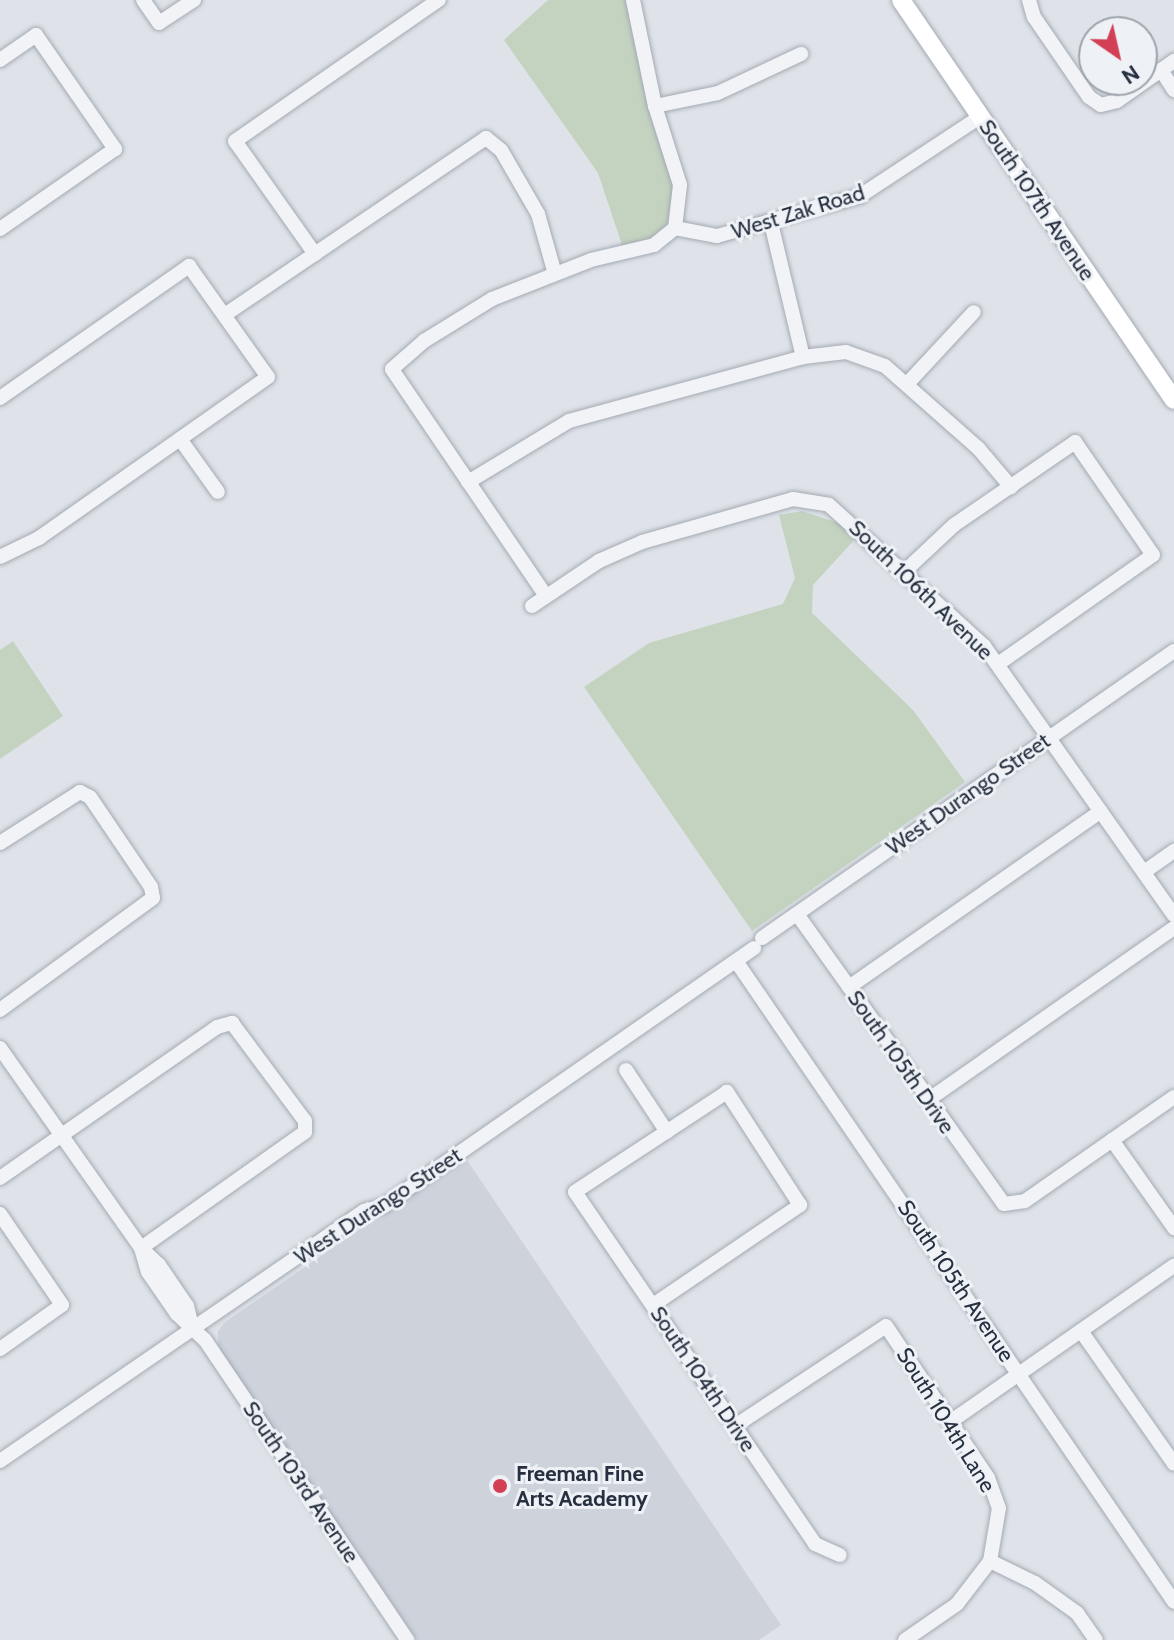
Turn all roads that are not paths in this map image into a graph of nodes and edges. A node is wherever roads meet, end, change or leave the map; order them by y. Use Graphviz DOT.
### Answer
graph roads {
  1 [pos="143,0"];
  2 [pos="194,0"];
  3 [pos="439,0"];
  4 [pos="633,0"];
  5 [pos="901,0"];
  6 [pos="1029,0"];
  7 [pos="801,54"];
  8 [pos="0,60"];
  9 [pos="1174,61"];
  10 [pos="1161,70"];
  11 [pos="1174,90"];
  12 [pos="655,106"];
  13 [pos="980,117"];
  14 [pos="771,223"];
  15 [pos="675,228"];
  16 [pos="0,229"];
  17 [pos="315,254"];
  18 [pos="555,274"];
  19 [pos="974,312"];
  20 [pos="226,314"];
  21 [pos="803,357"];
  22 [pos="907,384"];
  23 [pos="0,398"];
  24 [pos="1174,400"];
  25 [pos="180,439"];
  26 [pos="468,482"];
  27 [pos="1011,487"];
  28 [pos="218,492"];
  29 [pos="0,557"];
  30 [pos="905,571"];
  31 [pos="546,596"];
  32 [pos="532,606"];
  33 [pos="1174,651"];
  34 [pos="998,664"];
  35 [pos="1050,738"];
  36 [pos="1101,811"];
  37 [pos="0,843"];
  38 [pos="1174,851"];
  39 [pos="1144,872"];
  40 [pos="797,914"];
  41 [pos="1174,915"];
  42 [pos="1174,928"];
  43 [pos="736,961"];
  44 [pos="849,987"];
  45 [pos="0,1010"];
  46 [pos="0,1048"];
  47 [pos="626,1070"];
  48 [pos="1174,1097"];
  49 [pos="928,1100"];
  50 [pos="667,1132"];
  51 [pos="62,1135"];
  52 [pos="1112,1140"];
  53 [pos="0,1178"];
  54 [pos="0,1214"];
  55 [pos="1174,1228"];
  56 [pos="141,1248"];
  57 [pos="1174,1266"];
  58 [pos="653,1305"];
  59 [pos="192,1326"];
  60 [pos="1081,1331"];
  61 [pos="0,1349"];
  62 [pos="1019,1374"];
  63 [pos="950,1422"];
  64 [pos="735,1426"];
  65 [pos="0,1461"];
  66 [pos="1174,1464"];
  67 [pos="840,1555"];
  68 [pos="990,1561"];
  69 [pos="1174,1602"];
  70 [pos="407,1640"];
  71 [pos="905,1640"];
  72 [pos="1096,1640"];
  1 -- 2 [label="street"];
  3 -- 17 [label="street"];
  4 -- 12 [label="street"];
  5 -- 13 [label="main road, South 107th Avenue"];
  6 -- 10 [label="street"];
  7 -- 12 [label="street"];
  8 -- 16 [label="street"];
  9 -- 10 [label="street"];
  10 -- 11 [label="street"];
  12 -- 15 [label="street"];
  13 -- 14 [label="street, West Zak Road"];
  13 -- 24 [label="main road, South 107th Avenue"];
  14 -- 15 [label="street, West Zak Road"];
  14 -- 21 [label="street"];
  15 -- 18 [label="street"];
  17 -- 18 [label="street"];
  17 -- 20 [label="street"];
  18 -- 26 [label="street"];
  19 -- 22 [label="street"];
  20 -- 23 [label="street"];
  20 -- 25 [label="street"];
  21 -- 22 [label="street"];
  21 -- 26 [label="street"];
  22 -- 27 [label="street"];
  25 -- 28 [label="street"];
  25 -- 29 [label="street"];
  26 -- 31 [label="street"];
  27 -- 30 [label="street"];
  27 -- 34 [label="street"];
  30 -- 31 [label="street, South 106th Avenue"];
  30 -- 34 [label="street, South 106th Avenue"];
  31 -- 32 [label="street"];
  33 -- 35 [label="street, West Durango Street"];
  34 -- 35 [label="street, South 106th Avenue"];
  35 -- 36 [label="street, South 106th Avenue"];
  35 -- 40 [label="street, West Durango Street"];
  36 -- 39 [label="street, South 106th Avenue"];
  36 -- 44 [label="street"];
  37 -- 45 [label="street"];
  38 -- 39 [label="street"];
  39 -- 41 [label="street, South 106th Avenue"];
  40 -- 43 [label="street, West Durango Street"];
  40 -- 44 [label="street, South 105th Drive"];
  42 -- 49 [label="street"];
  43 -- 59 [label="street, West Durango Street"];
  43 -- 62 [label="street, South 105th Avenue"];
  44 -- 49 [label="street, South 105th Drive"];
  46 -- 51 [label="street, South 103rd Avenue"];
  47 -- 50 [label="street"];
  48 -- 52 [label="street"];
  49 -- 52 [label="street, South 105th Drive"];
  50 -- 58 [label="street, South 104th Drive"];
  50 -- 58 [label="street"];
  51 -- 53 [label="street"];
  51 -- 56 [label="street, South 103rd Avenue"];
  51 -- 56 [label="street"];
  52 -- 55 [label="street"];
  54 -- 61 [label="street"];
  56 -- 59 [label="street, South 103rd Avenue"];
  57 -- 60 [label="street"];
  58 -- 64 [label="street, South 104th Drive"];
  59 -- 65 [label="street, West Durango Street"];
  59 -- 70 [label="street, South 103rd Avenue"];
  60 -- 62 [label="street"];
  60 -- 66 [label="street"];
  62 -- 63 [label="street"];
  62 -- 69 [label="street, South 105th Avenue"];
  63 -- 64 [label="street, South 104th Lane"];
  63 -- 68 [label="street, South 104th Lane"];
  64 -- 67 [label="street, South 104th Drive"];
  68 -- 71 [label="street"];
  68 -- 72 [label="street"];
}
